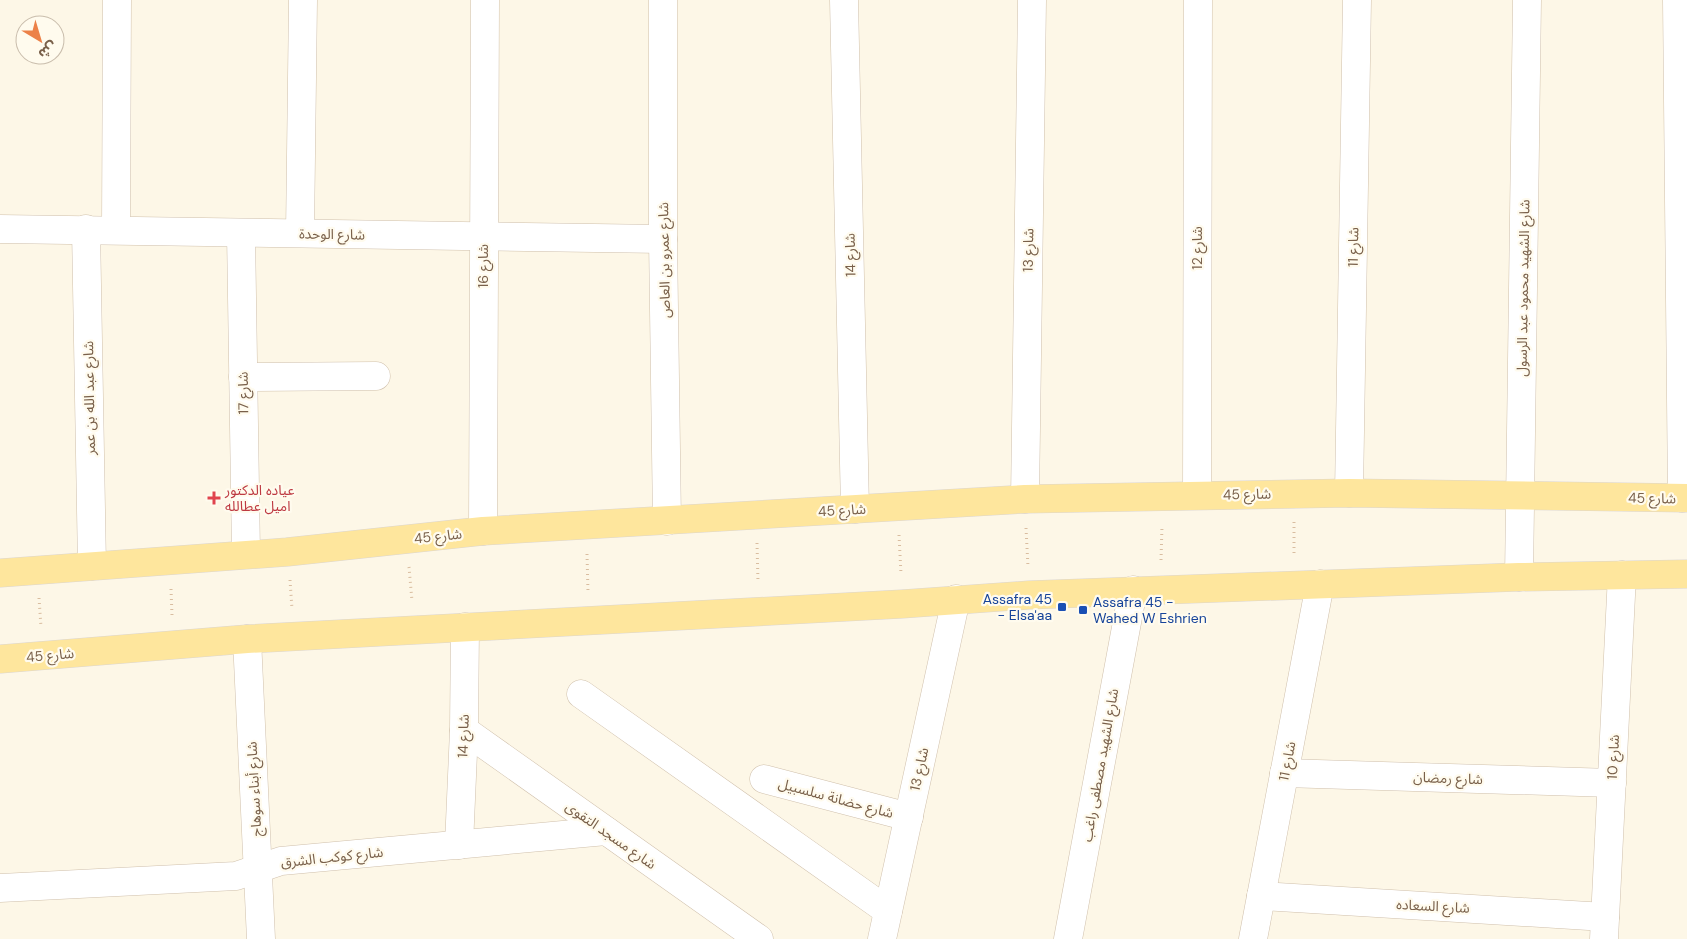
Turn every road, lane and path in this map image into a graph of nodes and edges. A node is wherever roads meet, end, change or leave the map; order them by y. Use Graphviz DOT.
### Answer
graph roads {
  1 [pos="118,0"];
  2 [pos="303,0"];
  3 [pos="485,0"];
  4 [pos="663,0"];
  5 [pos="844,0"];
  6 [pos="1032,0"];
  7 [pos="1198,0"];
  8 [pos="1357,0"];
  9 [pos="1527,0"];
  10 [pos="1677,0"];
  11 [pos="0,229"];
  12 [pos="86,229"];
  13 [pos="116,230"];
  14 [pos="241,233"];
  15 [pos="300,233"];
  16 [pos="484,236"];
  17 [pos="663,239"];
  18 [pos="376,376"];
  19 [pos="243,377"];
  20 [pos="1294,494"];
  21 [pos="1350,494"];
  22 [pos="1197,495"];
  23 [pos="1164,496"];
  24 [pos="1520,496"];
  25 [pos="1684,498"];
  26 [pos="1025,499"];
  27 [pos="898,507"];
  28 [pos="855,510"];
  29 [pos="756,515"];
  30 [pos="667,521"];
  31 [pos="586,526"];
  32 [pos="483,531"];
  33 [pos="408,539"];
  34 [pos="287,552"];
  35 [pos="246,554"];
  36 [pos="169,561"];
  37 [pos="92,566"];
  38 [pos="36,570"];
  39 [pos="0,573"];
  40 [pos="1687,574"];
  41 [pos="1622,575"];
  42 [pos="1519,577"];
  43 [pos="1307,584"];
  44 [pos="1133,590"];
  45 [pos="1160,590"];
  46 [pos="1029,595"];
  47 [pos="956,599"];
  48 [pos="902,604"];
  49 [pos="758,610"];
  50 [pos="589,620"];
  51 [pos="465,627"];
  52 [pos="413,630"];
  53 [pos="295,637"];
  54 [pos="247,639"];
  55 [pos="173,646"];
  56 [pos="43,656"];
  57 [pos="0,659"];
  58 [pos="581,694"];
  59 [pos="464,730"];
  60 [pos="1284,773"];
  61 [pos="764,779"];
  62 [pos="1612,783"];
  63 [pos="909,817"];
  64 [pos="606,831"];
  65 [pos="459,845"];
  66 [pos="259,869"];
  67 [pos="0,888"];
  68 [pos="1261,896"];
  69 [pos="888,911"];
  70 [pos="721,927"];
  71 [pos="1604,928"];
  72 [pos="261,939"];
  73 [pos="759,939"];
  74 [pos="882,939"];
  75 [pos="1068,939"];
  76 [pos="1253,939"];
  1 -- 13 [label="street"];
  2 -- 15 [label="street"];
  3 -- 16 [label="street, شارع 16"];
  4 -- 17 [label="street, شارع عمرو بن العاص"];
  5 -- 28 [label="street, شارع 14"];
  6 -- 26 [label="street, شارع 13"];
  7 -- 22 [label="street, شارع 12"];
  8 -- 21 [label="street, شارع 11"];
  9 -- 24 [label="street, شارع الشهيد محمود عبد الرسول"];
  10 -- 25 [label="street"];
  11 -- 12 [label="street, شارع الوحدة"];
  12 -- 13 [label="street, شارع الوحدة"];
  12 -- 37 [label="street, شارع عبد الله بن عمر"];
  13 -- 14 [label="street, شارع الوحدة"];
  14 -- 15 [label="street, شارع الوحدة"];
  14 -- 19 [label="street, شارع 17"];
  15 -- 16 [label="street, شارع الوحدة"];
  16 -- 17 [label="street, شارع الوحدة"];
  16 -- 32 [label="street, شارع 16"];
  17 -- 30 [label="street, شارع عمرو بن العاص"];
  18 -- 19 [label="street"];
  19 -- 35 [label="street, شارع 17"];
  20 -- 21 [label="main road, شارع 45"];
  20 -- 22 [label="main road, شارع 45"];
  20 -- 43 [label="path"];
  21 -- 24 [label="main road, شارع 45"];
  22 -- 23 [label="main road, شارع 45"];
  23 -- 26 [label="main road, شارع 45"];
  23 -- 45 [label="path"];
  24 -- 25 [label="main road, شارع 45"];
  24 -- 42 [label="street, شارع الشهيد محمود عبد الرسول"];
  26 -- 27 [label="main road, شارع 45"];
  26 -- 46 [label="path"];
  27 -- 28 [label="main road, شارع 45"];
  27 -- 48 [label="path"];
  28 -- 29 [label="main road, شارع 45"];
  29 -- 30 [label="main road, شارع 45"];
  29 -- 49 [label="path"];
  30 -- 31 [label="main road, شارع 45"];
  31 -- 32 [label="main road, شارع 45"];
  31 -- 50 [label="path"];
  32 -- 33 [label="main road, شارع 45"];
  33 -- 34 [label="main road, شارع 45"];
  33 -- 52 [label="path"];
  34 -- 35 [label="main road, شارع 45"];
  34 -- 53 [label="path"];
  35 -- 36 [label="main road, شارع 45"];
  36 -- 37 [label="main road, شارع 45"];
  36 -- 55 [label="path"];
  37 -- 38 [label="main road, شارع 45"];
  38 -- 39 [label="main road, شارع 45"];
  38 -- 56 [label="path"];
  40 -- 41 [label="main road, شارع 45"];
  41 -- 42 [label="main road, شارع 45"];
  41 -- 62 [label="street, شارع 10"];
  42 -- 43 [label="main road, شارع 45"];
  43 -- 45 [label="main road, شارع 45"];
  43 -- 60 [label="street, شارع 11"];
  44 -- 45 [label="main road, شارع 45"];
  44 -- 46 [label="main road, شارع 45"];
  44 -- 75 [label="street, شارع الشهيد مصطفى راغب"];
  46 -- 47 [label="main road, شارع 45"];
  47 -- 48 [label="main road, شارع 45"];
  47 -- 63 [label="street, شارع 13"];
  48 -- 49 [label="main road, شارع 45"];
  49 -- 50 [label="main road, شارع 45"];
  50 -- 51 [label="main road, شارع 45"];
  51 -- 52 [label="main road, شارع 45"];
  51 -- 59 [label="street, شارع 14"];
  52 -- 53 [label="main road, شارع 45"];
  53 -- 54 [label="main road, شارع 45"];
  54 -- 55 [label="main road, شارع 45"];
  54 -- 66 [label="street, شارع أبناء سوهاج"];
  55 -- 56 [label="main road, شارع 45"];
  56 -- 57 [label="main road, شارع 45"];
  58 -- 69 [label="street"];
  59 -- 64 [label="street, شارع مسجد التقوى"];
  59 -- 65 [label="street, شارع 14"];
  60 -- 62 [label="street, شارع رمضان"];
  60 -- 68 [label="street, شارع 11"];
  61 -- 63 [label="street, شارع حضانة سلسبيل"];
  62 -- 71 [label="street, شارع 10"];
  63 -- 69 [label="street, شارع 13"];
  64 -- 65 [label="street, شارع كوكب الشرق"];
  64 -- 70 [label="street, شارع مسجد التقوى"];
  65 -- 66 [label="street, شارع كوكب الشرق"];
  66 -- 67 [label="street, شارع كوكب الشرق"];
  66 -- 72 [label="street, شارع أبناء سوهاج"];
  68 -- 71 [label="street, شارع السعاده"];
  68 -- 76 [label="street, شارع 11"];
  69 -- 74 [label="street, شارع 13"];
  70 -- 73 [label="street, شارع مسجد التقوى"];
}
